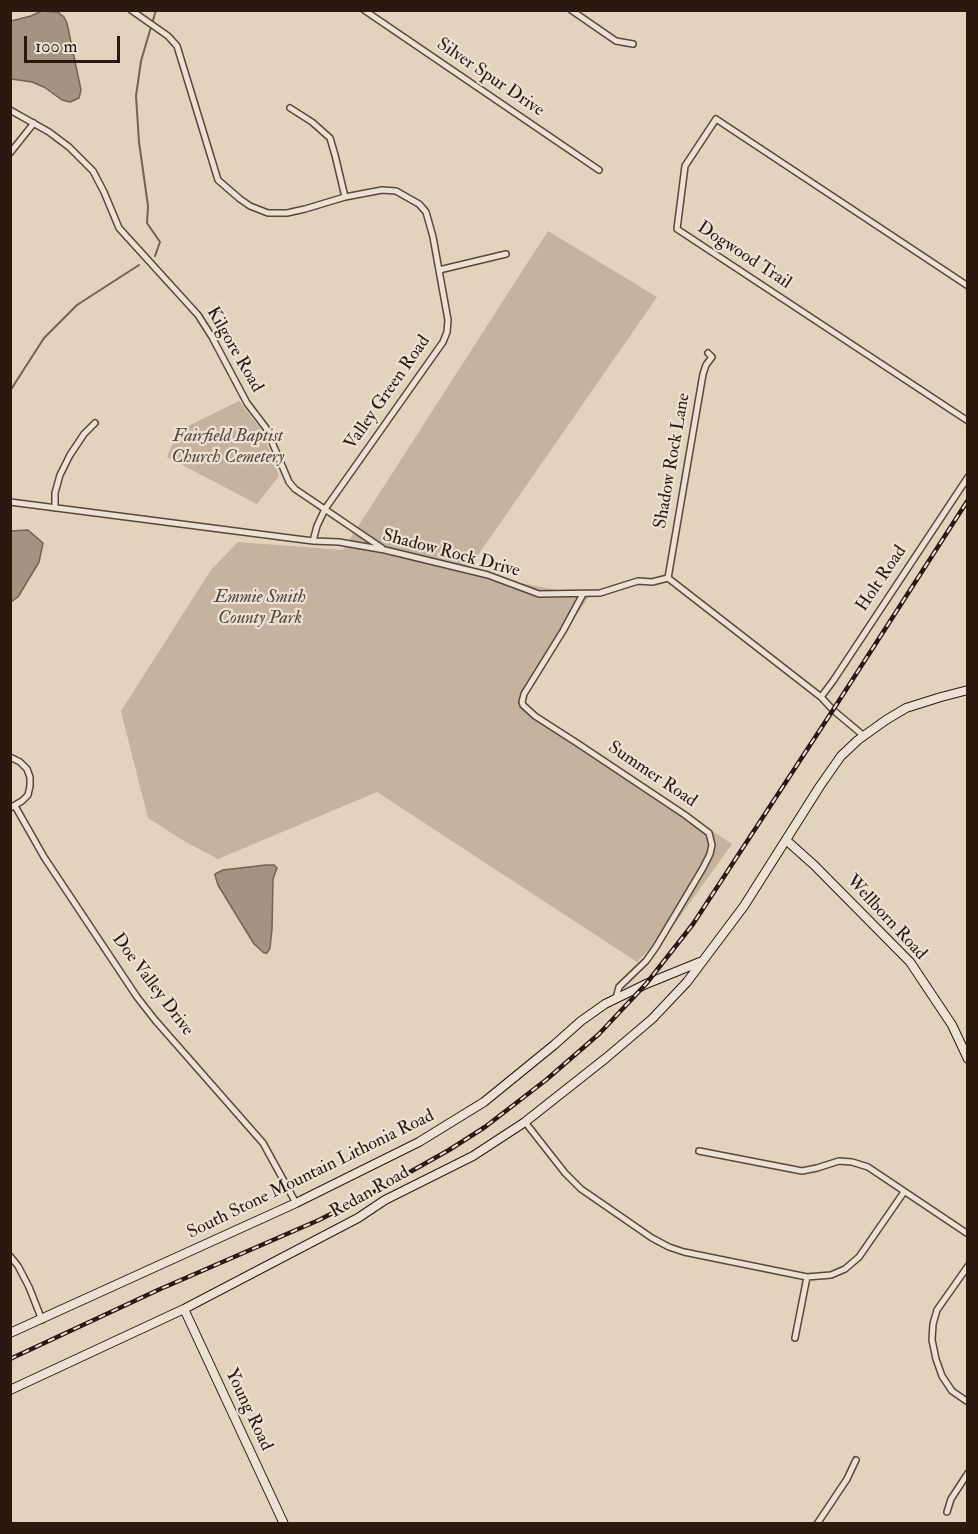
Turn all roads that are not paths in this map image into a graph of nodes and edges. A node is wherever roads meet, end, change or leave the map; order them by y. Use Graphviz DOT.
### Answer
graph roads {
  1 [pos="131,10"];
  2 [pos="364,10"];
  3 [pos="571,10"];
  4 [pos="633,44"];
  5 [pos="290,108"];
  6 [pos="10,110"];
  7 [pos="34,123"];
  8 [pos="10,153"];
  9 [pos="599,170"];
  10 [pos="345,197"];
  11 [pos="506,254"];
  12 [pos="439,270"];
  13 [pos="968,286"];
  14 [pos="708,353"];
  15 [pos="968,421"];
  16 [pos="95,423"];
  17 [pos="968,477"];
  18 [pos="10,502"];
  19 [pos="55,508"];
  20 [pos="325,509"];
  21 [pos="313,541"];
  22 [pos="385,550"];
  23 [pos="668,578"];
  24 [pos="583,594"];
  25 [pos="968,690"];
  26 [pos="821,697"];
  27 [pos="864,736"];
  28 [pos="10,758"];
  29 [pos="13,807"];
  30 [pos="786,840"];
  31 [pos="701,962"];
  32 [pos="616,998"];
  33 [pos="968,1059"];
  34 [pos="525,1122"];
  35 [pos="699,1151"];
  36 [pos="904,1192"];
  37 [pos="296,1203"];
  38 [pos="968,1234"];
  39 [pos="10,1257"];
  40 [pos="968,1266"];
  41 [pos="807,1277"];
  42 [pos="184,1309"];
  43 [pos="42,1320"];
  44 [pos="10,1333"];
  45 [pos="795,1338"];
  46 [pos="10,1390"];
  47 [pos="968,1402"];
  48 [pos="856,1460"];
  49 [pos="968,1473"];
  50 [pos="947,1512"];
  51 [pos="284,1524"];
  52 [pos="817,1524"];
  1 -- 10 [label="street, Valley Green Road"];
  2 -- 9 [label="street, Silver Spur Drive"];
  3 -- 4 [label="street"];
  5 -- 10 [label="street"];
  6 -- 7 [label="street, Kilgore Road"];
  7 -- 8 [label="street"];
  7 -- 20 [label="street, Kilgore Road"];
  10 -- 12 [label="street, Valley Green Road"];
  11 -- 12 [label="street"];
  12 -- 20 [label="street, Valley Green Road"];
  13 -- 15 [label="street, Dogwood Trail"];
  14 -- 23 [label="street, Shadow Rock Lane"];
  16 -- 19 [label="street"];
  17 -- 26 [label="street, Holt Road"];
  18 -- 19 [label="street, Shadow Rock Drive"];
  19 -- 21 [label="street, Shadow Rock Drive"];
  20 -- 21 [label="street, Valley Green Road"];
  20 -- 22 [label="street, Kilgore Road"];
  21 -- 22 [label="street, Shadow Rock Drive"];
  22 -- 24 [label="street, Shadow Rock Drive"];
  23 -- 24 [label="street, Shadow Rock Drive"];
  23 -- 26 [label="street"];
  24 -- 32 [label="street, Summer Road"];
  25 -- 27 [label="main road, South Stone Mountain Lithonia Road"];
  26 -- 27 [label="street"];
  27 -- 30 [label="main road, South Stone Mountain Lithonia Road"];
  28 -- 29 [label="street, Doe Valley Drive"];
  29 -- 37 [label="street, Doe Valley Drive"];
  30 -- 31 [label="main road, South Stone Mountain Lithonia Road"];
  30 -- 33 [label="main road, Wellborn Road"];
  31 -- 32 [label="main road, South Stone Mountain Lithonia Road"];
  31 -- 34 [label="main road, Redan Road"];
  32 -- 37 [label="main road, South Stone Mountain Lithonia Road"];
  34 -- 41 [label="street"];
  34 -- 42 [label="main road, Redan Road"];
  35 -- 36 [label="street"];
  36 -- 38 [label="street"];
  36 -- 41 [label="street"];
  37 -- 43 [label="main road, South Stone Mountain Lithonia Road"];
  39 -- 43 [label="street"];
  40 -- 47 [label="street"];
  41 -- 45 [label="street"];
  42 -- 46 [label="main road, Redan Road"];
  42 -- 51 [label="main road, Young Road"];
  43 -- 44 [label="main road, South Stone Mountain Lithonia Road"];
  48 -- 52 [label="street"];
  49 -- 50 [label="street"];
}
